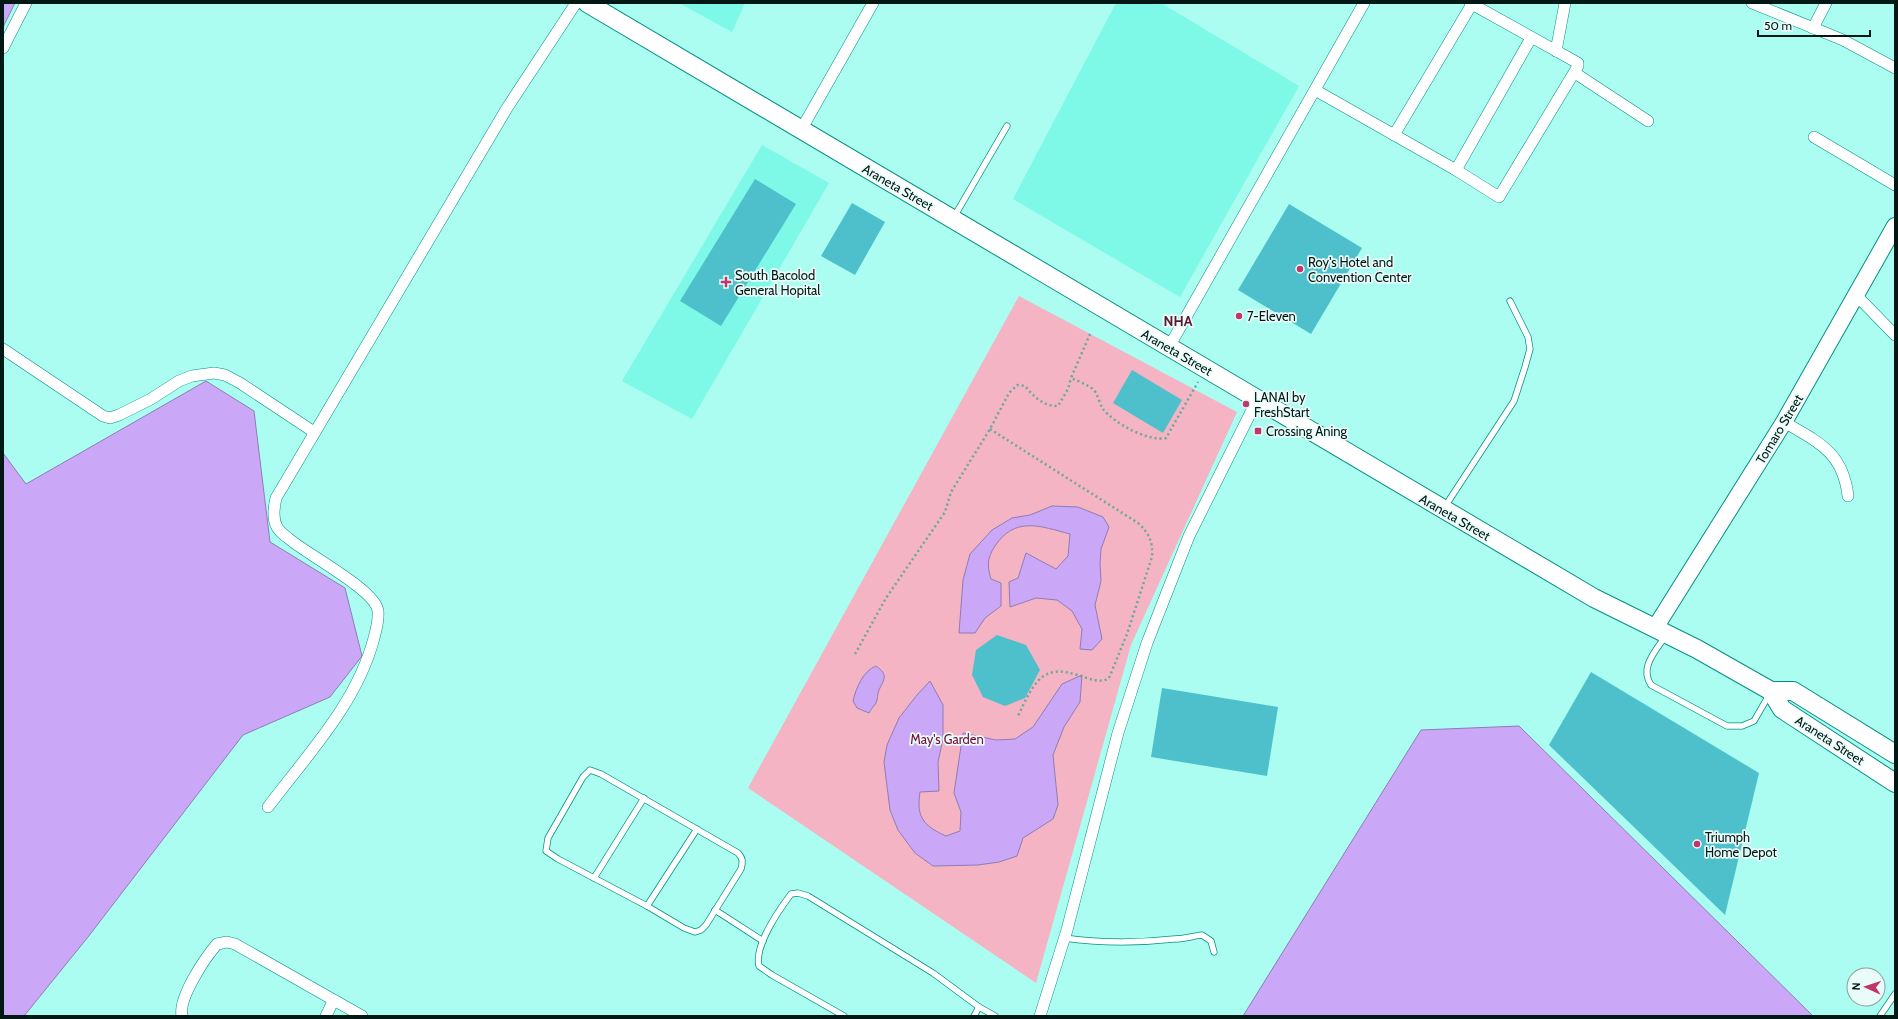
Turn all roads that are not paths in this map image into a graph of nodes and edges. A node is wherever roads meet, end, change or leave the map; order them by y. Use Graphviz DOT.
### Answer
graph roads {
  1 [pos="26,3"];
  2 [pos="576,3"];
  3 [pos="587,3"];
  4 [pos="874,3"];
  5 [pos="1364,3"];
  6 [pos="1565,3"];
  7 [pos="1752,3"];
  8 [pos="1826,3"];
  9 [pos="1471,4"];
  10 [pos="1813,28"];
  11 [pos="1530,38"];
  12 [pos="3,48"];
  13 [pos="1556,51"];
  14 [pos="1895,68"];
  15 [pos="1575,73"];
  16 [pos="1315,90"];
  17 [pos="1648,121"];
  18 [pos="1007,126"];
  19 [pos="801,130"];
  20 [pos="1394,135"];
  21 [pos="1814,137"];
  22 [pos="1456,170"];
  23 [pos="1895,185"];
  24 [pos="952,219"];
  25 [pos="1895,226"];
  26 [pos="1856,295"];
  27 [pos="1510,301"];
  28 [pos="1895,335"];
  29 [pos="1169,347"];
  30 [pos="3,349"];
  31 [pos="1257,400"];
  32 [pos="1784,422"];
  33 [pos="314,432"];
  34 [pos="1848,496"];
  35 [pos="1443,510"];
  36 [pos="1661,631"];
  37 [pos="1771,691"];
  38 [pos="1895,754"];
  39 [pos="1895,783"];
  40 [pos="644,798"];
  41 [pos="268,807"];
  42 [pos="697,829"];
  43 [pos="594,878"];
  44 [pos="647,906"];
  45 [pos="715,910"];
  46 [pos="1064,938"];
  47 [pos="763,941"];
  48 [pos="1214,952"];
  49 [pos="1895,994"];
  50 [pos="333,1001"];
  51 [pos="979,1008"];
  52 [pos="182,1016"];
  53 [pos="326,1016"];
  54 [pos="362,1016"];
  55 [pos="844,1016"];
  56 [pos="974,1016"];
  57 [pos="995,1016"];
  58 [pos="1040,1016"];
  59 [pos="1880,1016"];
  1 -- 12 [label="street"];
  2 -- 33 [label="street"];
  3 -- 19 [label="main road, Araneta Street"];
  4 -- 19 [label="street"];
  5 -- 16 [label="street"];
  6 -- 13 [label="street"];
  7 -- 10 [label="street"];
  8 -- 10 [label="street"];
  9 -- 11 [label="street"];
  9 -- 20 [label="street"];
  10 -- 14 [label="street"];
  11 -- 13 [label="street"];
  11 -- 22 [label="street"];
  13 -- 15 [label="street"];
  15 -- 17 [label="street"];
  15 -- 22 [label="street"];
  16 -- 20 [label="street"];
  16 -- 29 [label="street"];
  18 -- 24 [label="lane"];
  19 -- 24 [label="main road, Araneta Street"];
  20 -- 22 [label="street"];
  21 -- 23 [label="street"];
  24 -- 29 [label="main road, Araneta Street"];
  25 -- 26 [label="street, Tomaro Street"];
  26 -- 28 [label="street"];
  26 -- 32 [label="street, Tomaro Street"];
  27 -- 35 [label="lane"];
  29 -- 31 [label="main road, Araneta Street"];
  30 -- 33 [label="street"];
  31 -- 35 [label="main road, Araneta Street"];
  31 -- 46 [label="street"];
  32 -- 34 [label="street"];
  32 -- 36 [label="street, Tomaro Street"];
  33 -- 41 [label="street"];
  35 -- 36 [label="main road, Araneta Street"];
  36 -- 37 [label="main road, Araneta Street"];
  36 -- 37 [label="lane"];
  37 -- 38 [label="main road, Araneta Street"];
  37 -- 39 [label="main road, Araneta Street"];
  40 -- 42 [label="lane"];
  40 -- 43 [label="lane"];
  40 -- 43 [label="lane"];
  42 -- 44 [label="lane"];
  42 -- 45 [label="lane"];
  43 -- 44 [label="lane"];
  44 -- 45 [label="lane"];
  45 -- 47 [label="lane"];
  46 -- 48 [label="lane"];
  46 -- 58 [label="street"];
  47 -- 51 [label="lane"];
  47 -- 55 [label="lane"];
  49 -- 59 [label="lane"];
  50 -- 52 [label="street"];
  50 -- 53 [label="street"];
  50 -- 54 [label="street"];
  51 -- 56 [label="lane"];
  51 -- 57 [label="lane"];
}
